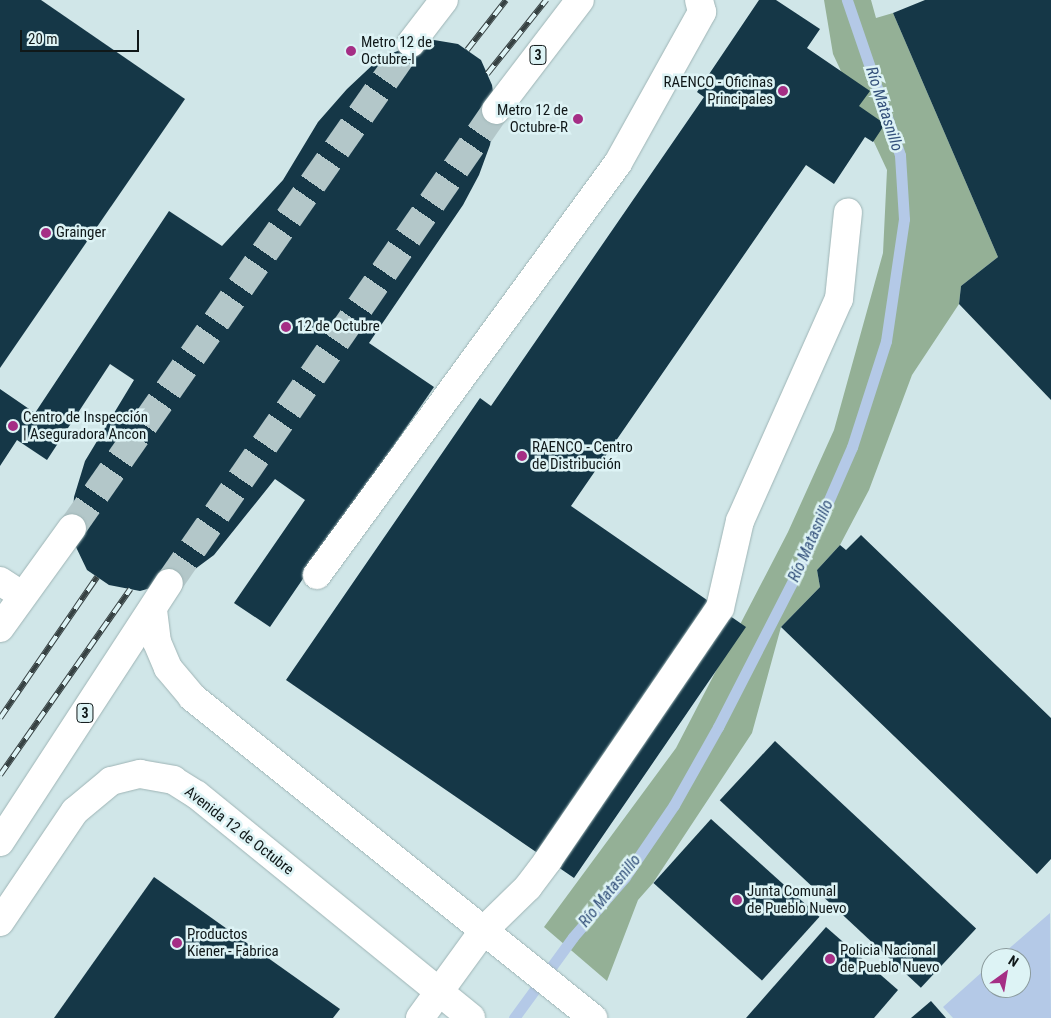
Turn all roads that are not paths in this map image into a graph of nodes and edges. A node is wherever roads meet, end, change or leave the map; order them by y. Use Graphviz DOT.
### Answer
graph roads {
  1 [pos="444,0"];
  2 [pos="580,0"];
  3 [pos="699,0"];
  4 [pos="411,43"];
  5 [pos="496,110"];
  6 [pos="848,212"];
  7 [pos="72,528"];
  8 [pos="317,575"];
  9 [pos="0,582"];
  10 [pos="170,583"];
  11 [pos="23,596"];
  12 [pos="153,610"];
  13 [pos="0,628"];
  14 [pos="0,842"];
  15 [pos="0,922"];
  16 [pos="484,930"];
  17 [pos="437,990"];
  18 [pos="420,1018"];
  19 [pos="470,1018"];
  20 [pos="593,1018"];
  1 -- 4 [label="main road"];
  2 -- 5 [label="main road, 3"];
  3 -- 8 [label="main road"];
  6 -- 16 [label="main road"];
  7 -- 11 [label="main road"];
  9 -- 11 [label="main road"];
  10 -- 12 [label="main road, 3"];
  11 -- 13 [label="main road"];
  12 -- 14 [label="main road, 3"];
  12 -- 16 [label="main road"];
  15 -- 17 [label="main road, Avenida 12 de Octubre"];
  16 -- 17 [label="main road"];
  16 -- 20 [label="main road"];
  17 -- 18 [label="main road"];
  17 -- 19 [label="main road, Avenida 12 de Octubre"];
}
